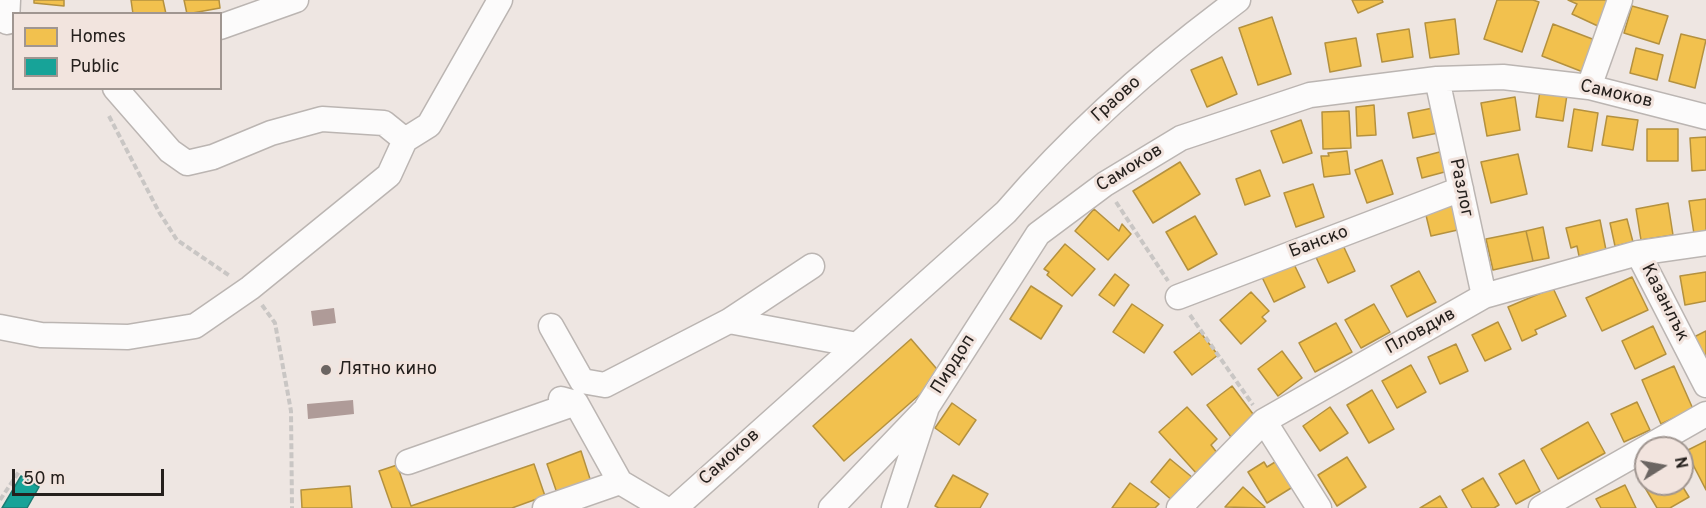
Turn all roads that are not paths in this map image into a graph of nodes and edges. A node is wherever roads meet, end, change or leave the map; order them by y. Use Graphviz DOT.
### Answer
graph roads {
  1 [pos="296,0"];
  2 [pos="500,0"];
  3 [pos="1238,0"];
  4 [pos="1620,0"];
  5 [pos="222,26"];
  6 [pos="1437,79"];
  7 [pos="1589,87"];
  8 [pos="118,90"];
  9 [pos="1706,117"];
  10 [pos="405,140"];
  11 [pos="1461,189"];
  12 [pos="1006,212"];
  13 [pos="1038,234"];
  14 [pos="1706,243"];
  15 [pos="1638,253"];
  16 [pos="812,266"];
  17 [pos="1484,296"];
  18 [pos="1178,297"];
  19 [pos="729,321"];
  20 [pos="551,326"];
  21 [pos="0,327"];
  22 [pos="857,345"];
  23 [pos="1706,385"];
  24 [pos="550,396"];
  25 [pos="576,404"];
  26 [pos="927,407"];
  27 [pos="1706,414"];
  28 [pos="1264,421"];
  29 [pos="408,462"];
  30 [pos="620,482"];
  31 [pos="545,508"];
  32 [pos="664,508"];
  33 [pos="675,508"];
  34 [pos="831,508"];
  35 [pos="894,508"];
  36 [pos="1179,508"];
  37 [pos="1319,508"];
  38 [pos="1541,508"];
  1 -- 5 [label="street"];
  2 -- 10 [label="street"];
  3 -- 12 [label="street, Граово"];
  4 -- 7 [label="street"];
  6 -- 7 [label="street, Самоков"];
  6 -- 11 [label="street, Разлог"];
  6 -- 13 [label="street, Самоков"];
  7 -- 9 [label="street, Самоков"];
  8 -- 10 [label="street"];
  10 -- 21 [label="street"];
  11 -- 17 [label="street, Разлог"];
  11 -- 18 [label="street, Банско"];
  12 -- 13 [label="street"];
  12 -- 22 [label="street, Самоков"];
  13 -- 26 [label="street, Пирдоп"];
  14 -- 15 [label="street, Пловдив"];
  15 -- 17 [label="street, Пловдив"];
  15 -- 23 [label="street, Казанлък"];
  16 -- 19 [label="street"];
  17 -- 28 [label="street, Пловдив"];
  19 -- 20 [label="street"];
  19 -- 22 [label="street"];
  22 -- 33 [label="street, Самоков"];
  24 -- 25 [label="street"];
  25 -- 29 [label="street"];
  25 -- 30 [label="street"];
  26 -- 34 [label="street"];
  26 -- 35 [label="street, Пирдоп"];
  27 -- 38 [label="street"];
  28 -- 36 [label="street, Пловдив"];
  28 -- 37 [label="street"];
  30 -- 31 [label="street"];
  30 -- 32 [label="street"];
}
